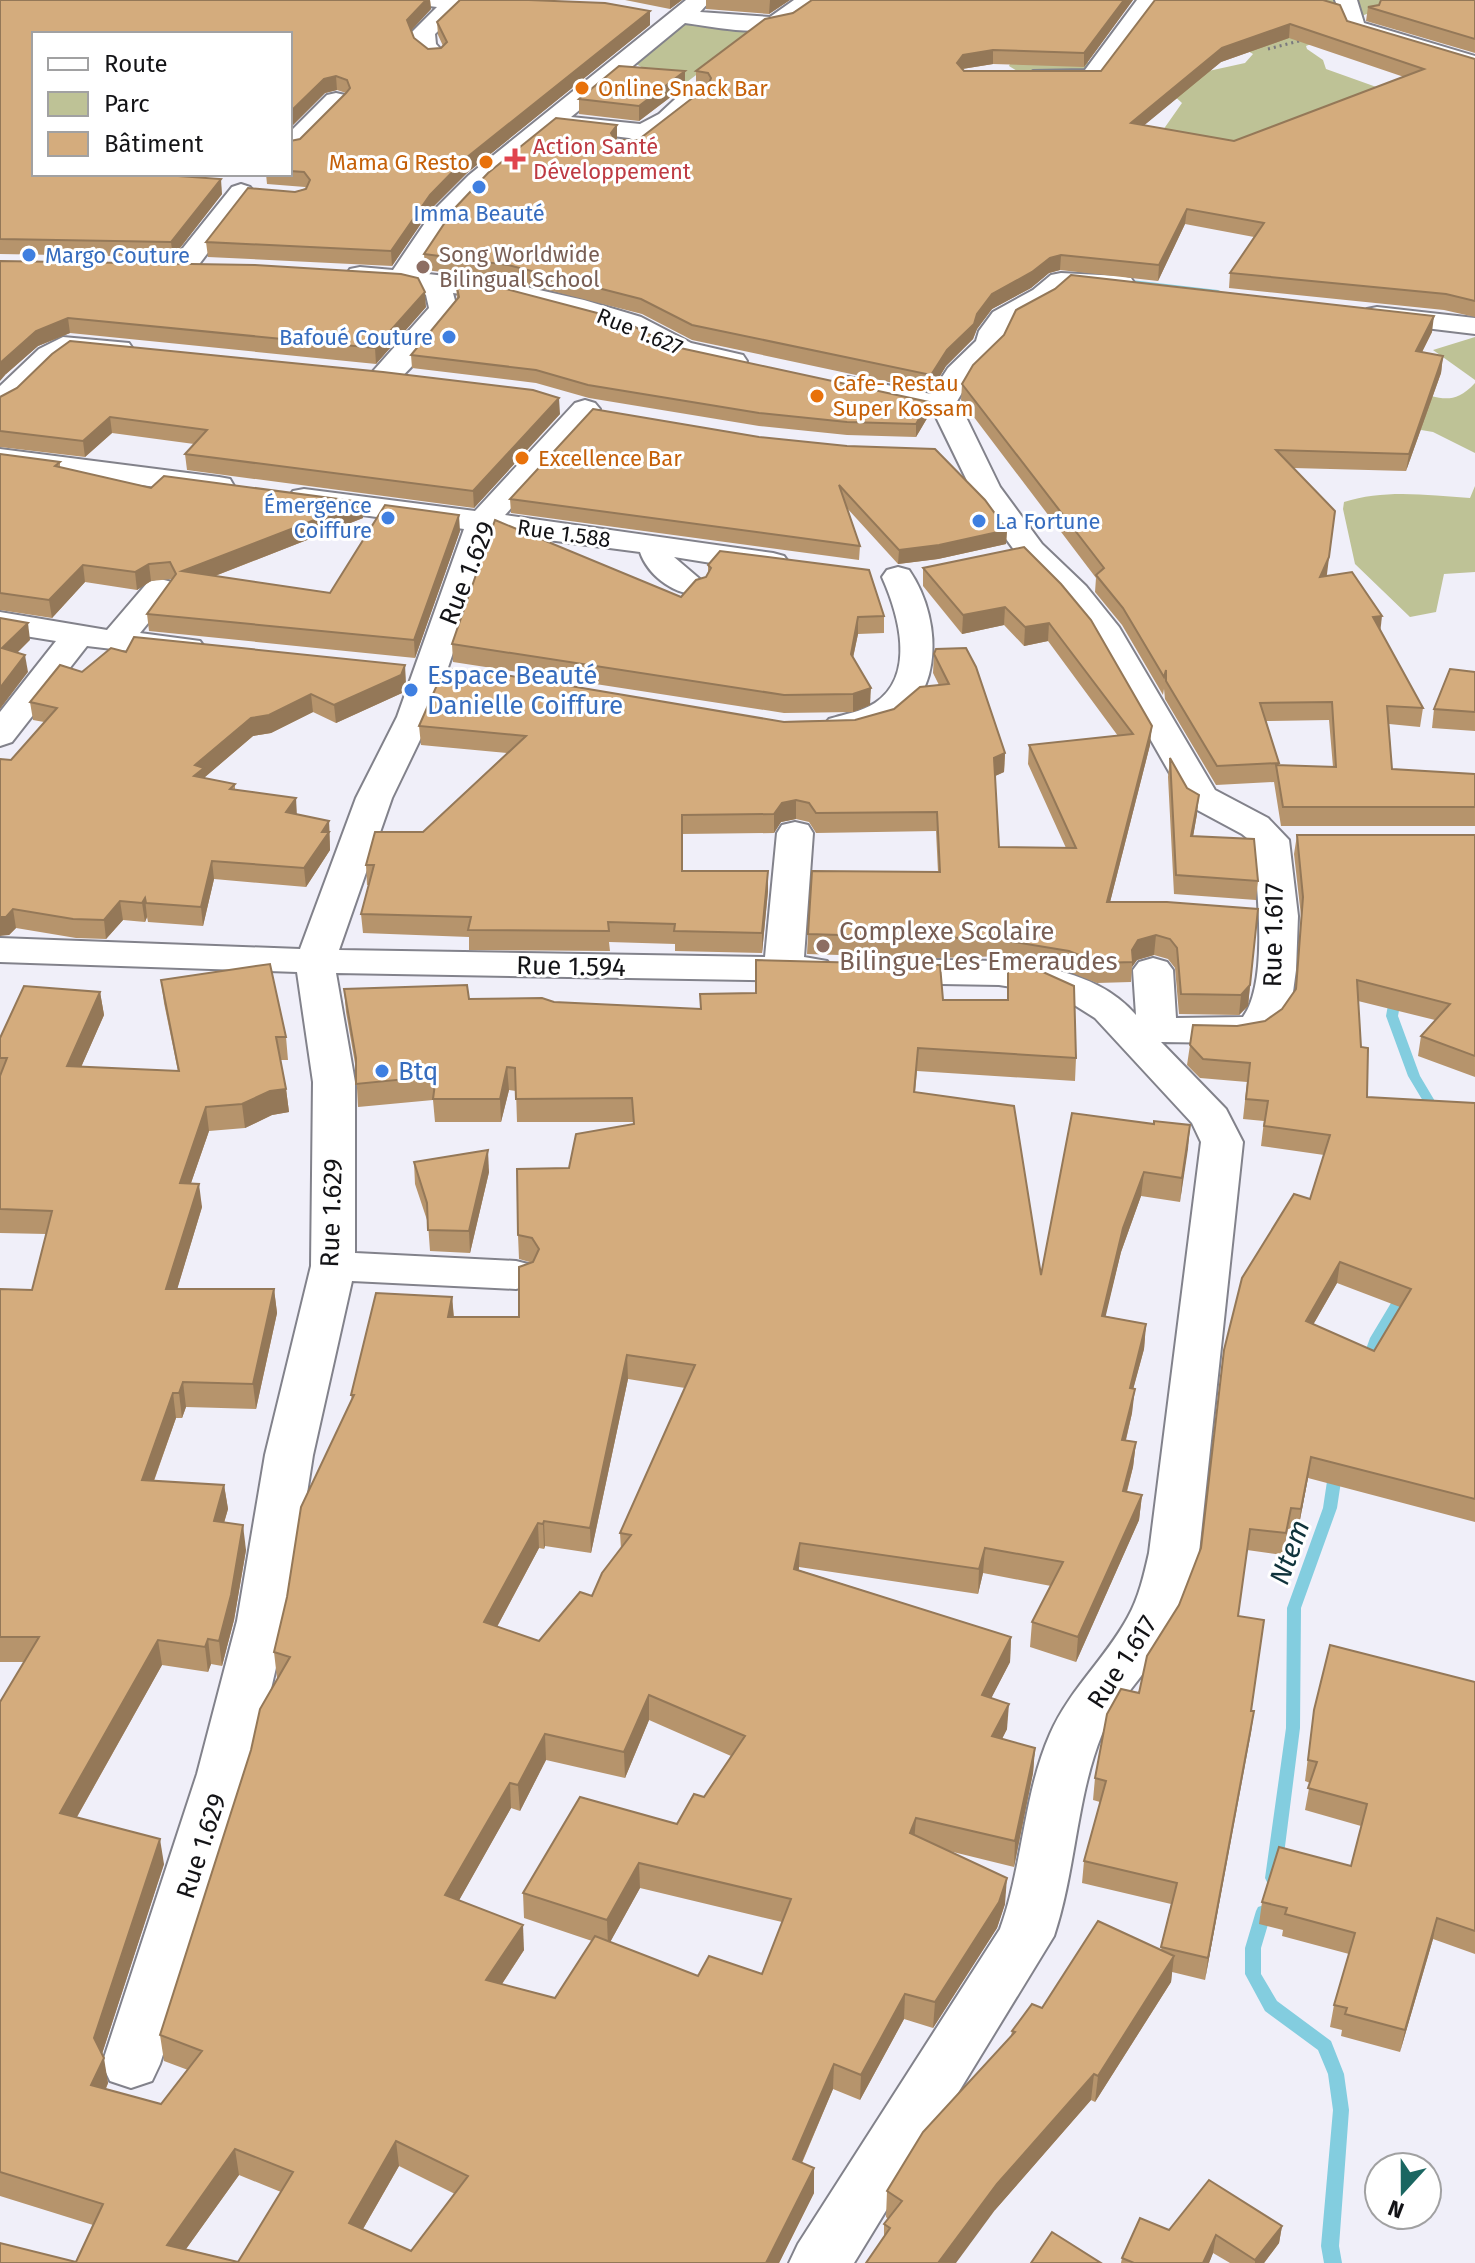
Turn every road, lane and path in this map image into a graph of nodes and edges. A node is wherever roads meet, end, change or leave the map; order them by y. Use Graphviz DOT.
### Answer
graph roads {
  1 [pos="429,0"];
  2 [pos="809,0"];
  3 [pos="1149,0"];
  4 [pos="1346,0"];
  5 [pos="456,1"];
  6 [pos="531,3"];
  7 [pos="685,12"];
  8 [pos="646,14"];
  9 [pos="1354,27"];
  10 [pos="1268,49"];
  11 [pos="433,54"];
  12 [pos="1475,63"];
  13 [pos="1017,75"];
  14 [pos="696,93"];
  15 [pos="336,100"];
  16 [pos="547,121"];
  17 [pos="292,144"];
  18 [pos="247,186"];
  19 [pos="151,268"];
  20 [pos="181,269"];
  21 [pos="211,269"];
  22 [pos="329,273"];
  23 [pos="414,279"];
  24 [pos="1141,287"];
  25 [pos="1348,312"];
  26 [pos="1475,326"];
  27 [pos="144,351"];
  28 [pos="753,366"];
  29 [pos="354,373"];
  30 [pos="384,376"];
  31 [pos="413,380"];
  32 [pos="825,381"];
  33 [pos="0,402"];
  34 [pos="940,405"];
  35 [pos="587,408"];
  36 [pos="0,458"];
  37 [pos="482,522"];
  38 [pos="653,544"];
  39 [pos="803,567"];
  40 [pos="898,575"];
  41 [pos="692,586"];
  42 [pos="160,589"];
  43 [pos="0,622"];
  44 [pos="79,635"];
  45 [pos="115,641"];
  46 [pos="225,651"];
  47 [pos="809,727"];
  48 [pos="0,735"];
  49 [pos="795,833"];
  50 [pos="2,957"];
  51 [pos="315,962"];
  52 [pos="784,968"];
  53 [pos="1153,970"];
  54 [pos="1142,1030"];
  55 [pos="333,1266"];
  56 [pos="516,1275"];
  57 [pos="131,2064"];
  58 [pos="820,2263"];
  1 -- 5 [label="street"];
  2 -- 7 [label="street"];
  3 -- 13 [label="street"];
  4 -- 9 [label="street"];
  5 -- 6 [label="street"];
  5 -- 11 [label="street"];
  7 -- 8 [label="street"];
  7 -- 16 [label="street"];
  9 -- 10 [label="path"];
  9 -- 12 [label="street"];
  14 -- 16 [label="street"];
  15 -- 17 [label="street"];
  16 -- 23 [label="street"];
  18 -- 20 [label="street"];
  19 -- 20 [label="street"];
  20 -- 21 [label="street"];
  22 -- 23 [label="street, Rue 1.627"];
  23 -- 28 [label="street, Rue 1.627"];
  23 -- 30 [label="street"];
  24 -- 34 [label="street"];
  25 -- 26 [label="street"];
  27 -- 33 [label="street"];
  29 -- 30 [label="street"];
  30 -- 31 [label="street"];
  32 -- 34 [label="street"];
  34 -- 54 [label="street, Rue 1.617"];
  35 -- 37 [label="street, Rue 1.629"];
  36 -- 37 [label="street, Rue 1.588"];
  37 -- 38 [label="street, Rue 1.588"];
  37 -- 51 [label="street, Rue 1.629"];
  38 -- 39 [label="street, Rue 1.588"];
  38 -- 41 [label="street"];
  40 -- 47 [label="street"];
  42 -- 45 [label="street"];
  43 -- 44 [label="street"];
  44 -- 45 [label="street"];
  44 -- 48 [label="street"];
  45 -- 46 [label="street"];
  49 -- 52 [label="street"];
  50 -- 51 [label="street, Rue 1.594"];
  51 -- 52 [label="street, Rue 1.594"];
  51 -- 55 [label="street, Rue 1.629"];
  52 -- 54 [label="street, Rue 1.594"];
  53 -- 54 [label="street"];
  54 -- 58 [label="street, Rue 1.617"];
  55 -- 56 [label="street"];
  55 -- 57 [label="street, Rue 1.629"];
}
